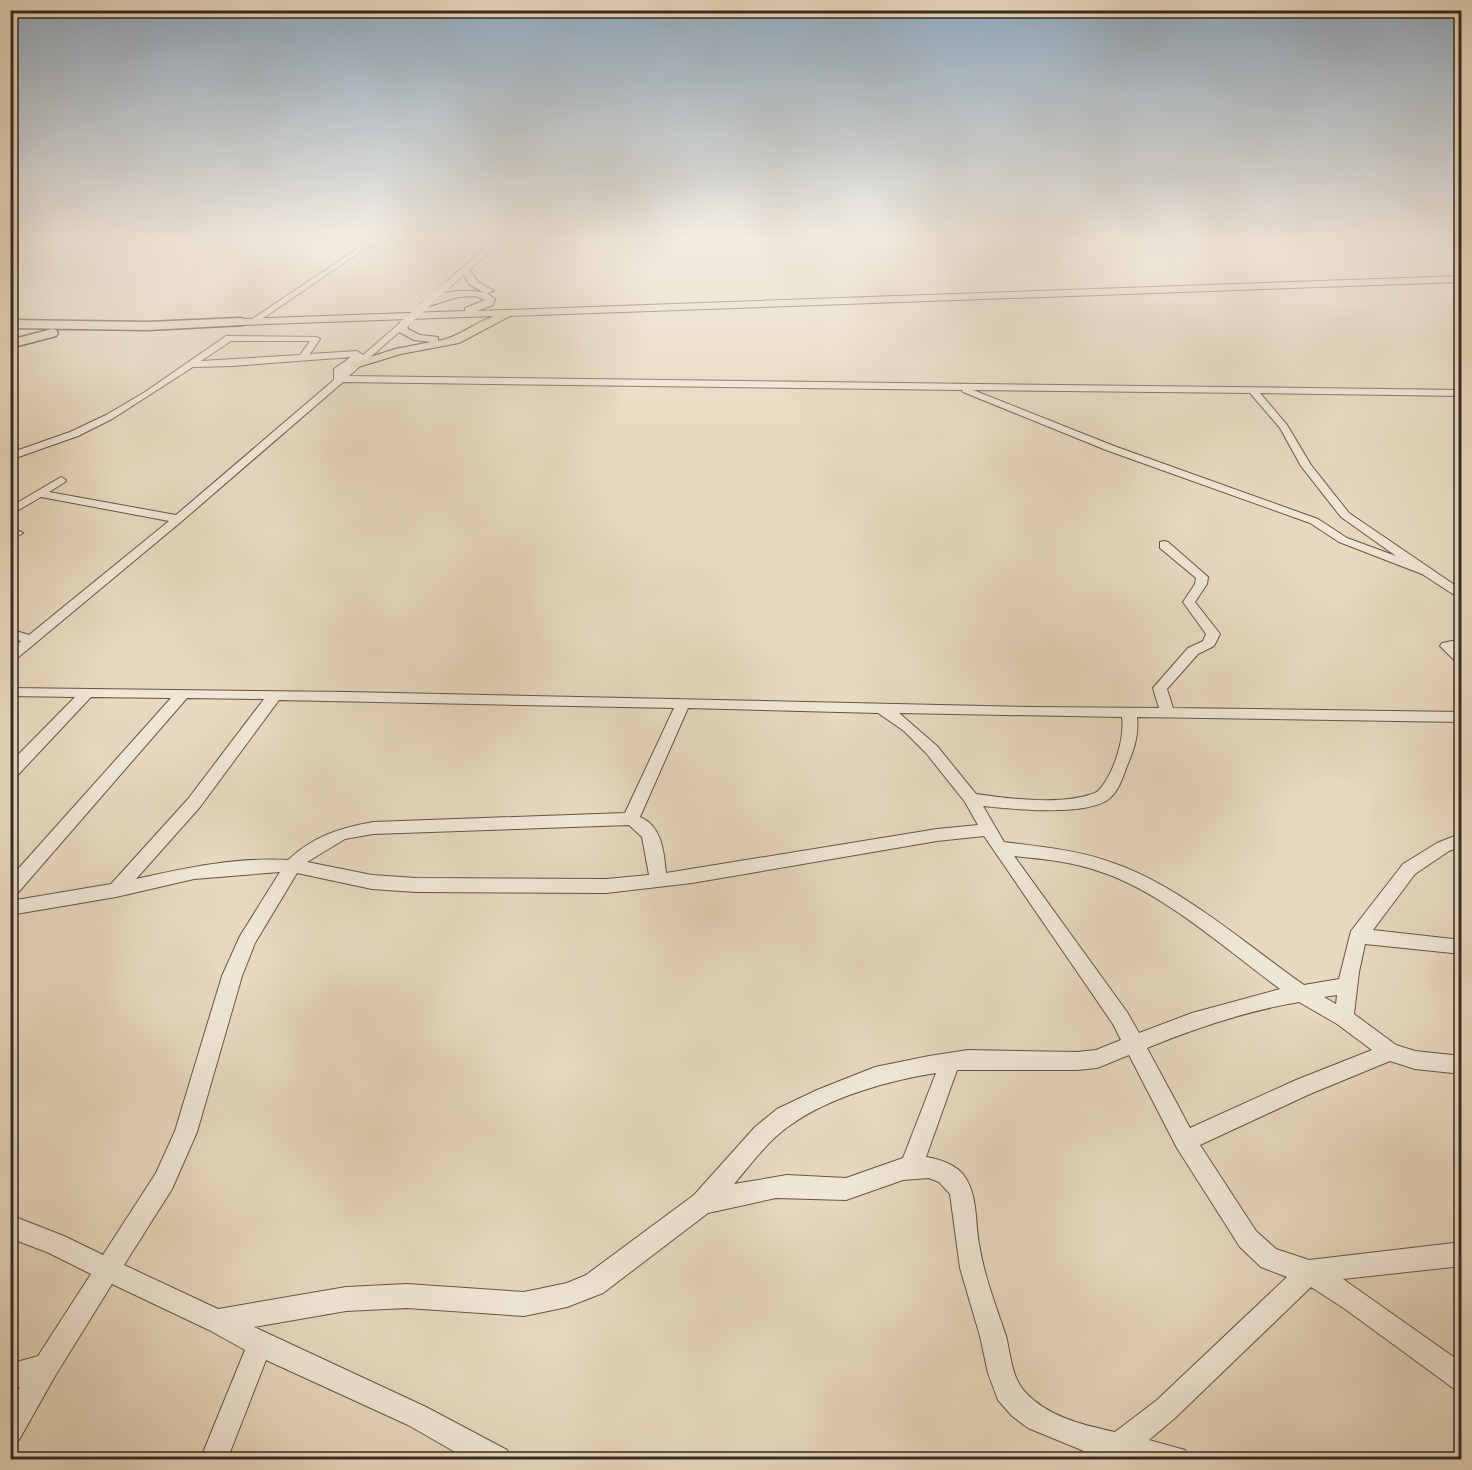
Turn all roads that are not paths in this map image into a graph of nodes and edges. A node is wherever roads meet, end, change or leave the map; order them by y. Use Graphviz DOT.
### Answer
graph roads {
  1 [pos="270,306"];
  2 [pos="424,306"];
  3 [pos="481,306"];
  4 [pos="527,306"];
  5 [pos="691,306"];
  6 [pos="622,308"];
  7 [pos="542,310"];
  8 [pos="10,311"];
  9 [pos="512,314"];
  10 [pos="452,315"];
  11 [pos="244,322"];
  12 [pos="10,324"];
  13 [pos="403,324"];
  14 [pos="26,325"];
  15 [pos="98,326"];
  16 [pos="432,339"];
  17 [pos="10,343"];
  18 [pos="379,345"];
  19 [pos="418,347"];
  20 [pos="304,356"];
  21 [pos="191,364"];
  22 [pos="355,364"];
  23 [pos="338,379"];
  24 [pos="955,386"];
  25 [pos="1252,390"];
  26 [pos="1461,393"];
  27 [pos="10,457"];
  28 [pos="61,480"];
  29 [pos="40,494"];
  30 [pos="10,512"];
  31 [pos="178,519"];
  32 [pos="10,529"];
  33 [pos="10,538"];
  34 [pos="1164,544"];
  35 [pos="1431,573"];
  36 [pos="1461,596"];
  37 [pos="11,634"];
  38 [pos="30,640"];
  39 [pos="1461,643"];
  40 [pos="10,657"];
  41 [pos="1461,660"];
  42 [pos="10,692"];
  43 [pos="86,694"];
  44 [pos="183,694"];
  45 [pos="275,695"];
  46 [pos="683,704"];
  47 [pos="881,708"];
  48 [pos="1129,712"];
  49 [pos="1167,712"];
  50 [pos="1461,717"];
  51 [pos="10,773"];
  52 [pos="971,799"];
  53 [pos="632,819"];
  54 [pos="988,830"];
  55 [pos="1461,839"];
  56 [pos="999,848"];
  57 [pos="292,866"];
  58 [pos="658,881"];
  59 [pos="10,890"];
  60 [pos="116,890"];
  61 [pos="10,908"];
  62 [pos="1358,936"];
  63 [pos="1461,947"];
  64 [pos="1347,985"];
  65 [pos="1301,994"];
  66 [pos="1344,1018"];
  67 [pos="1133,1046"];
  68 [pos="1390,1052"];
  69 [pos="950,1062"];
  70 [pos="1461,1065"];
  71 [pos="1185,1141"];
  72 [pos="911,1167"];
  73 [pos="702,1203"];
  74 [pos="10,1226"];
  75 [pos="1461,1254"];
  76 [pos="107,1269"];
  77 [pos="1309,1272"];
  78 [pos="218,1320"];
  79 [pos="260,1344"];
  80 [pos="46,1367"];
  81 [pos="10,1377"];
  82 [pos="1461,1379"];
  83 [pos="10,1431"];
  84 [pos="1121,1445"];
  85 [pos="213,1460"];
  86 [pos="497,1460"];
  87 [pos="1094,1460"];
  88 [pos="1175,1460"];
  1 -- 11 [label="street"];
  2 -- 13 [label="street, bridge"];
  3 -- 10 [label="main road"];
  4 -- 7 [label="main road"];
  5 -- 6 [label="main road"];
  6 -- 7 [label="main road"];
  6 -- 9 [label="main road"];
  7 -- 10 [label="main road"];
  8 -- 11 [label="highway"];
  9 -- 10 [label="main road"];
  9 -- 19 [label="main road"];
  10 -- 11 [label="main road"];
  10 -- 16 [label="main road"];
  11 -- 15 [label="highway"];
  12 -- 14 [label="highway"];
  13 -- 16 [label="main road"];
  13 -- 18 [label="street"];
  14 -- 15 [label="highway"];
  14 -- 17 [label="highway"];
  15 -- 17 [label="highway"];
  16 -- 18 [label="main road"];
  18 -- 19 [label="main road"];
  18 -- 22 [label="street"];
  19 -- 22 [label="main road"];
  20 -- 21 [label="street"];
  20 -- 21 [label="street"];
  20 -- 23 [label="street"];
  21 -- 27 [label="street"];
  22 -- 23 [label="street"];
  23 -- 24 [label="street"];
  23 -- 31 [label="street"];
  24 -- 25 [label="street"];
  24 -- 35 [label="street"];
  25 -- 26 [label="street"];
  25 -- 35 [label="street"];
  28 -- 29 [label="street"];
  29 -- 30 [label="street"];
  29 -- 31 [label="street"];
  31 -- 38 [label="street"];
  32 -- 33 [label="street"];
  34 -- 49 [label="street"];
  35 -- 36 [label="street"];
  37 -- 38 [label="street"];
  38 -- 40 [label="street"];
  39 -- 41 [label="street"];
  42 -- 43 [label="street"];
  43 -- 44 [label="street"];
  43 -- 51 [label="street"];
  44 -- 45 [label="street"];
  44 -- 59 [label="street"];
  45 -- 46 [label="street"];
  45 -- 60 [label="street"];
  46 -- 47 [label="street"];
  46 -- 53 [label="street"];
  47 -- 48 [label="street"];
  47 -- 52 [label="street"];
  48 -- 49 [label="street"];
  48 -- 52 [label="street"];
  49 -- 50 [label="street"];
  52 -- 54 [label="street"];
  53 -- 57 [label="street"];
  53 -- 58 [label="street"];
  54 -- 56 [label="street"];
  54 -- 58 [label="street"];
  55 -- 62 [label="street"];
  56 -- 65 [label="street"];
  56 -- 67 [label="street"];
  57 -- 58 [label="street"];
  57 -- 60 [label="street"];
  57 -- 76 [label="street"];
  60 -- 61 [label="street"];
  62 -- 63 [label="street"];
  62 -- 64 [label="street"];
  64 -- 65 [label="street"];
  64 -- 66 [label="street"];
  65 -- 66 [label="street"];
  65 -- 67 [label="street"];
  66 -- 68 [label="street"];
  67 -- 69 [label="street"];
  67 -- 71 [label="street"];
  68 -- 70 [label="street"];
  68 -- 71 [label="street"];
  69 -- 72 [label="street"];
  69 -- 73 [label="street"];
  71 -- 77 [label="street"];
  72 -- 73 [label="street"];
  72 -- 84 [label="street"];
  73 -- 78 [label="street"];
  74 -- 76 [label="street"];
  75 -- 77 [label="street"];
  76 -- 78 [label="street"];
  76 -- 80 [label="street"];
  77 -- 82 [label="street"];
  77 -- 84 [label="street"];
  78 -- 79 [label="street"];
  79 -- 85 [label="street"];
  79 -- 86 [label="street"];
  80 -- 81 [label="street"];
  80 -- 83 [label="street"];
  84 -- 87 [label="street"];
  84 -- 88 [label="street"];
}
